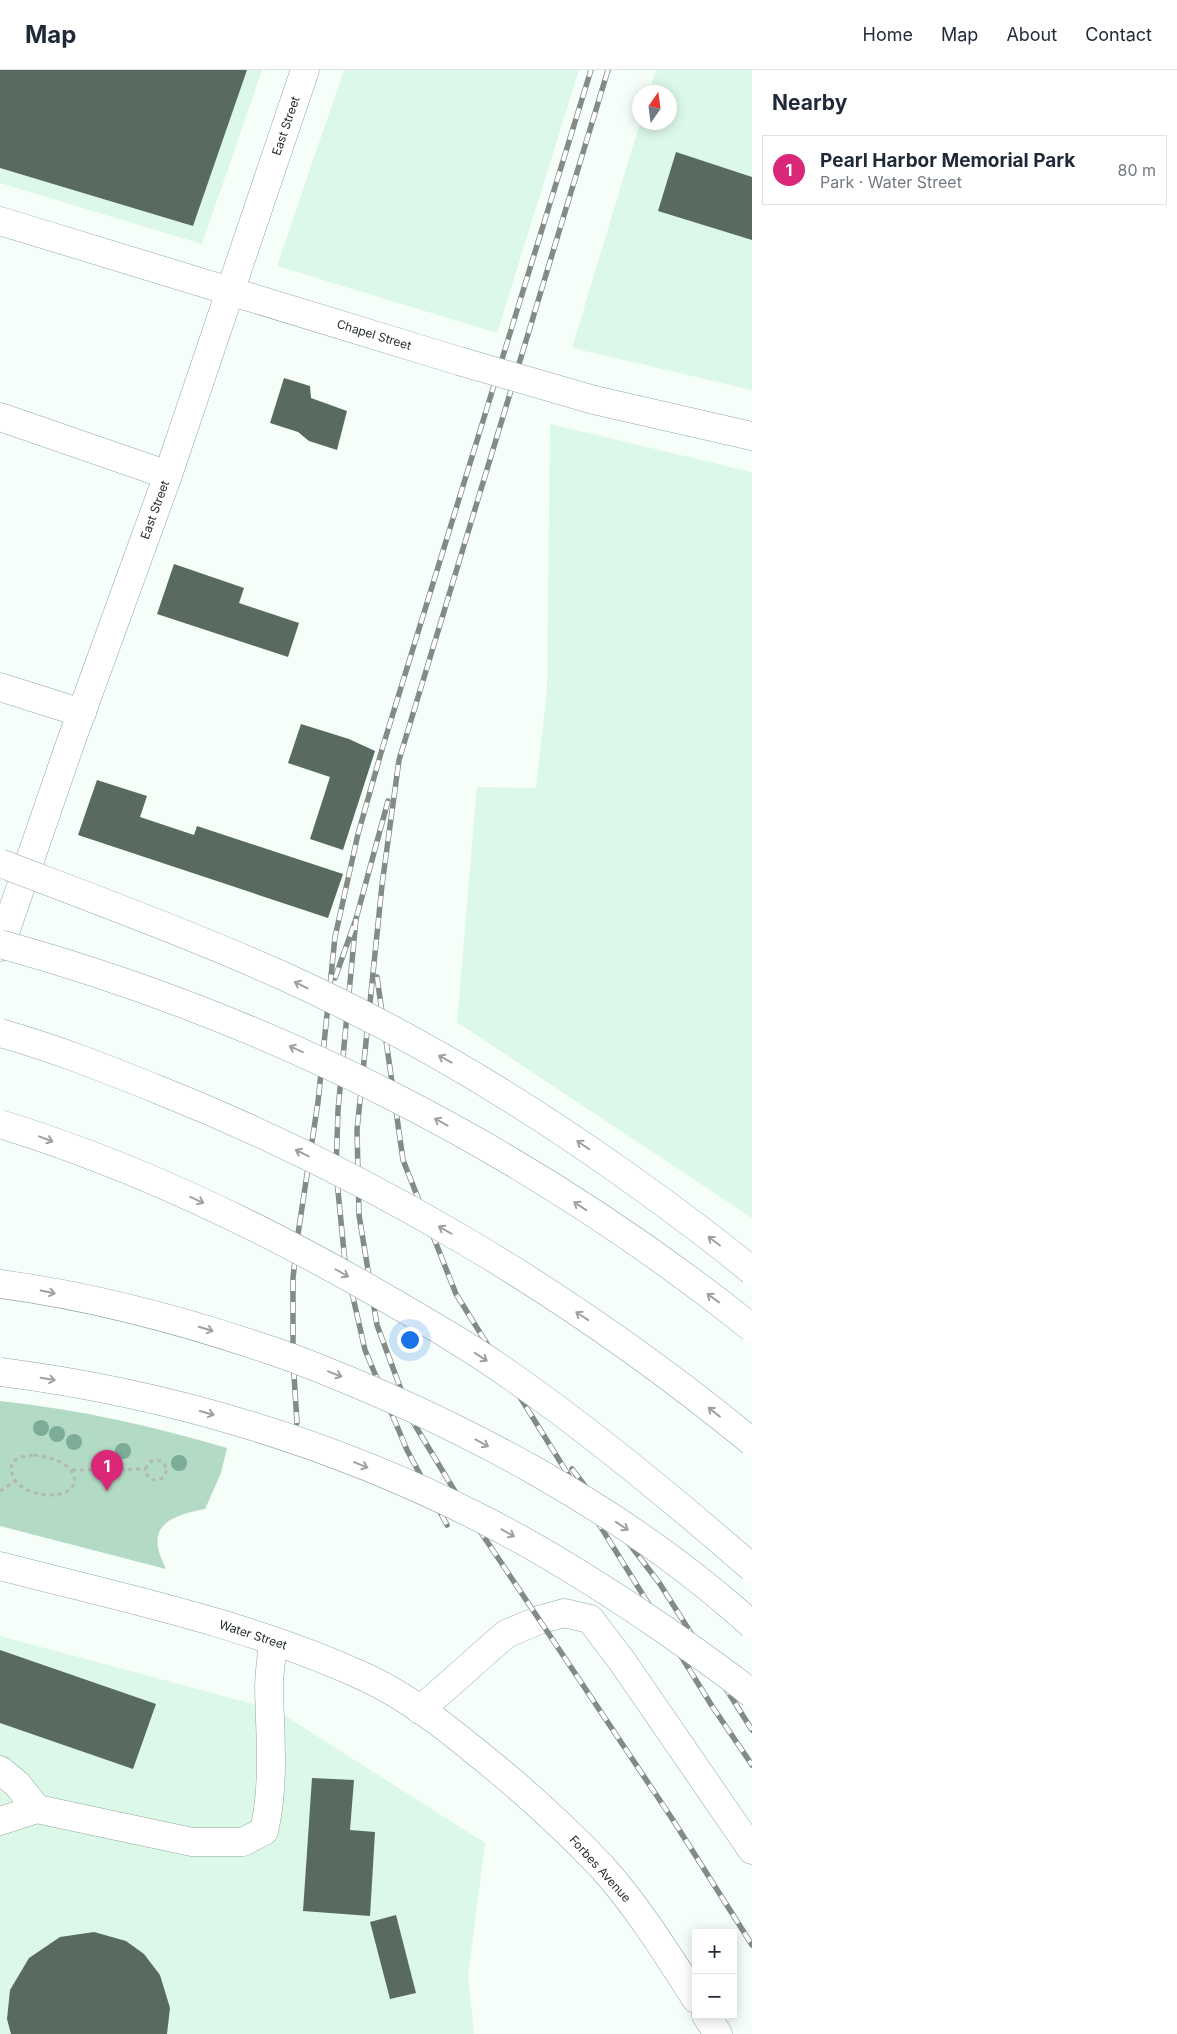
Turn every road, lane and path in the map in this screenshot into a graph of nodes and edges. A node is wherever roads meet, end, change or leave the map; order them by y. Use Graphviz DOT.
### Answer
graph roads {
  1 [pos="306,70"];
  2 [pos="0,221"];
  3 [pos="230,290"];
  4 [pos="0,417"];
  5 [pos="752,436"];
  6 [pos="168,475"];
  7 [pos="0,687"];
  8 [pos="82,712"];
  9 [pos="0,863"];
  10 [pos="0,946"];
  11 [pos="0,1033"];
  12 [pos="0,1124"];
  13 [pos="752,1272"];
  14 [pos="0,1284"];
  15 [pos="752,1328"];
  16 [pos="0,1372"];
  17 [pos="752,1442"];
  18 [pos="146,1469"];
  19 [pos="72,1470"];
  20 [pos="15,1481"];
  21 [pos="0,1491"];
  22 [pos="0,1566"];
  23 [pos="752,1568"];
  24 [pos="752,1625"];
  25 [pos="274,1641"];
  26 [pos="752,1694"];
  27 [pos="420,1710"];
  28 [pos="483,1757"];
  29 [pos="0,1770"];
  30 [pos="37,1809"];
  31 [pos="0,1821"];
  32 [pos="752,1850"];
  33 [pos="692,1993"];
  34 [pos="709,2019"];
  35 [pos="718,2034"];
  1 -- 3 [label="main road, East Street"];
  2 -- 3 [label="main road, Chapel Street"];
  3 -- 5 [label="main road, Chapel Street, bridge"];
  3 -- 6 [label="main road, East Street"];
  4 -- 6 [label="main road"];
  6 -- 8 [label="main road, East Street"];
  7 -- 8 [label="main road"];
  8 -- 10 [label="main road, East Street"];
  13 -- 9 [label="main road, one-way, bridge"];
  15 -- 10 [label="main road, one-way, bridge"];
  17 -- 11 [label="main road, one-way, bridge"];
  12 -- 23 [label="main road, one-way, bridge"];
  14 -- 24 [label="main road, one-way, bridge"];
  16 -- 26 [label="main road, one-way, bridge"];
  18 -- 18 [label="path"];
  18 -- 19 [label="path"];
  19 -- 20 [label="path"];
  19 -- 20 [label="path"];
  20 -- 21 [label="path"];
  22 -- 25 [label="main road, Water Street"];
  25 -- 27 [label="main road, Water Street"];
  25 -- 30 [label="main road"];
  27 -- 28 [label="main road, Water Street"];
  27 -- 32 [label="main road"];
  28 -- 33 [label="main road, Forbes Avenue"];
  29 -- 30 [label="main road"];
  30 -- 31 [label="main road"];
  34 -- 35 [label="main road"];
}
